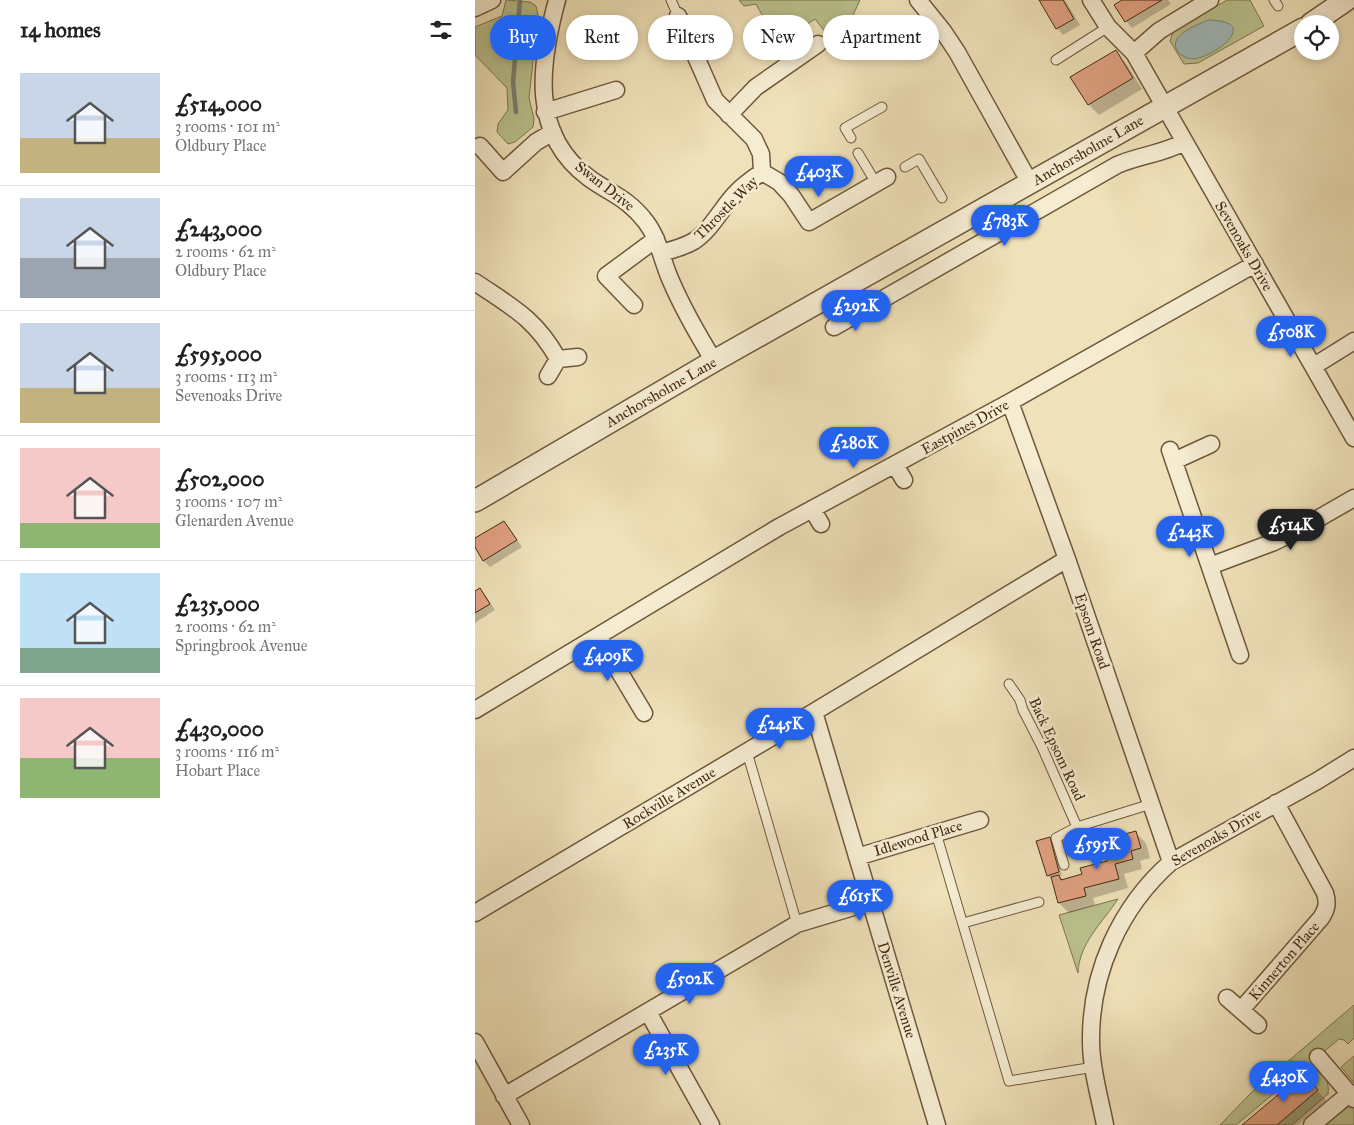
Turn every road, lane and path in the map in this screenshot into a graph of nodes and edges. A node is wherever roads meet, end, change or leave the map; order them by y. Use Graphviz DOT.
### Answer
graph roads {
  1 [pos="492,0"];
  2 [pos="557,0"];
  3 [pos="671,0"];
  4 [pos="918,0"];
  5 [pos="1091,0"];
  6 [pos="1210,0"];
  7 [pos="1346,0"];
  8 [pos="475,8"];
  9 [pos="678,15"];
  10 [pos="1324,15"];
  11 [pos="1108,27"];
  12 [pos="1294,34"];
  13 [pos="818,44"];
  14 [pos="1134,53"];
  15 [pos="697,60"];
  16 [pos="1056,60"];
  17 [pos="616,90"];
  18 [pos="1165,106"];
  19 [pos="882,107"];
  20 [pos="545,112"];
  21 [pos="729,115"];
  22 [pos="553,132"];
  23 [pos="851,138"];
  24 [pos="1184,142"];
  25 [pos="480,146"];
  26 [pos="858,152"];
  27 [pos="905,167"];
  28 [pos="762,172"];
  29 [pos="881,180"];
  30 [pos="1030,183"];
  31 [pos="942,198"];
  32 [pos="659,246"];
  33 [pos="1255,264"];
  34 [pos="475,282"];
  35 [pos="848,286"];
  36 [pos="634,306"];
  37 [pos="862,311"];
  38 [pos="834,327"];
  39 [pos="1354,341"];
  40 [pos="578,357"];
  41 [pos="558,359"];
  42 [pos="714,361"];
  43 [pos="1314,366"];
  44 [pos="548,376"];
  45 [pos="1010,402"];
  46 [pos="1354,438"];
  47 [pos="1211,444"];
  48 [pos="895,465"];
  49 [pos="904,480"];
  50 [pos="1354,498"];
  51 [pos="475,501"];
  52 [pos="812,509"];
  53 [pos="821,524"];
  54 [pos="1067,559"];
  55 [pos="1210,566"];
  56 [pos="598,636"];
  57 [pos="1240,655"];
  58 [pos="1009,684"];
  59 [pos="475,710"];
  60 [pos="815,712"];
  61 [pos="644,713"];
  62 [pos="747,752"];
  63 [pos="1354,758"];
  64 [pos="1276,803"];
  65 [pos="1151,804"];
  66 [pos="980,820"];
  67 [pos="1077,827"];
  68 [pos="936,833"];
  69 [pos="857,857"];
  70 [pos="1171,862"];
  71 [pos="1064,865"];
  72 [pos="870,902"];
  73 [pos="1039,902"];
  74 [pos="475,913"];
  75 [pos="963,923"];
  76 [pos="797,924"];
  77 [pos="1227,998"];
  78 [pos="1241,1010"];
  79 [pos="648,1012"];
  80 [pos="1258,1025"];
  81 [pos="475,1042"];
  82 [pos="1318,1057"];
  83 [pos="1094,1067"];
  84 [pos="505,1096"];
  85 [pos="1352,1096"];
  86 [pos="521,1125"];
  87 [pos="711,1125"];
  88 [pos="937,1125"];
  89 [pos="1105,1125"];
  90 [pos="1312,1125"];
  1 -- 8 [label="street"];
  2 -- 20 [label="street, Swan Drive"];
  3 -- 9 [label="lane"];
  4 -- 30 [label="street"];
  5 -- 11 [label="street, Sevenoaks Drive"];
  6 -- 14 [label="street"];
  7 -- 10 [label="street"];
  11 -- 14 [label="street, Sevenoaks Drive"];
  11 -- 16 [label="lane"];
  12 -- 18 [label="street, Anchorsholme Lane"];
  13 -- 21 [label="street"];
  14 -- 18 [label="street, Sevenoaks Drive"];
  15 -- 21 [label="street"];
  17 -- 20 [label="street"];
  18 -- 24 [label="street, Sevenoaks Drive"];
  18 -- 30 [label="street, Anchorsholme Lane"];
  19 -- 23 [label="lane"];
  20 -- 22 [label="street, Swan Drive"];
  21 -- 28 [label="street"];
  22 -- 25 [label="street"];
  22 -- 32 [label="street, Swan Drive"];
  24 -- 33 [label="street, Sevenoaks Drive"];
  24 -- 37 [label="street, Anchorsholme Lane"];
  26 -- 29 [label="lane"];
  27 -- 31 [label="lane"];
  28 -- 29 [label="street"];
  28 -- 32 [label="street, Throstle Way"];
  30 -- 35 [label="street, Anchorsholme Lane"];
  32 -- 36 [label="street, Throstle Way"];
  32 -- 42 [label="street, Swan Drive"];
  33 -- 43 [label="street, Sevenoaks Drive"];
  33 -- 45 [label="street, Eastpines Drive"];
  34 -- 41 [label="street"];
  35 -- 37 [label="street"];
  35 -- 42 [label="street, Anchorsholme Lane"];
  37 -- 38 [label="street, Anchorsholme Lane"];
  39 -- 43 [label="street"];
  40 -- 41 [label="street"];
  41 -- 44 [label="street"];
  42 -- 51 [label="street, Anchorsholme Lane"];
  43 -- 46 [label="street, Sevenoaks Drive"];
  45 -- 48 [label="street, Eastpines Drive"];
  45 -- 54 [label="street, Epsom Road"];
  47 -- 55 [label="street"];
  48 -- 49 [label="street"];
  48 -- 52 [label="street, Eastpines Drive"];
  50 -- 55 [label="street"];
  52 -- 53 [label="street"];
  52 -- 56 [label="street, Eastpines Drive"];
  54 -- 60 [label="street, Rockville Avenue"];
  54 -- 65 [label="street, Epsom Road"];
  55 -- 57 [label="street"];
  56 -- 59 [label="street, Eastpines Drive"];
  56 -- 61 [label="street"];
  58 -- 67 [label="lane, Back Epsom Road"];
  60 -- 62 [label="street, Rockville Avenue"];
  60 -- 69 [label="street, Denville Avenue"];
  62 -- 74 [label="street, Rockville Avenue"];
  62 -- 76 [label="lane"];
  63 -- 64 [label="street, Sevenoaks Drive"];
  64 -- 70 [label="street, Sevenoaks Drive"];
  64 -- 78 [label="street, Kinnerton Place"];
  65 -- 67 [label="lane"];
  65 -- 70 [label="street, Epsom Road"];
  66 -- 68 [label="street, Idlewood Place"];
  67 -- 71 [label="lane"];
  68 -- 69 [label="street, Idlewood Place"];
  68 -- 75 [label="lane"];
  69 -- 72 [label="street, Denville Avenue"];
  70 -- 83 [label="street, Sevenoaks Drive"];
  72 -- 76 [label="street"];
  72 -- 88 [label="street, Denville Avenue"];
  73 -- 75 [label="lane"];
  75 -- 83 [label="lane"];
  76 -- 79 [label="street"];
  77 -- 78 [label="street, Kinnerton Place"];
  78 -- 80 [label="street, Kinnerton Place"];
  79 -- 84 [label="street"];
  79 -- 87 [label="street"];
  81 -- 84 [label="street"];
  82 -- 85 [label="street"];
  83 -- 89 [label="street, Sevenoaks Drive"];
  84 -- 86 [label="street"];
  85 -- 90 [label="street"];
}
